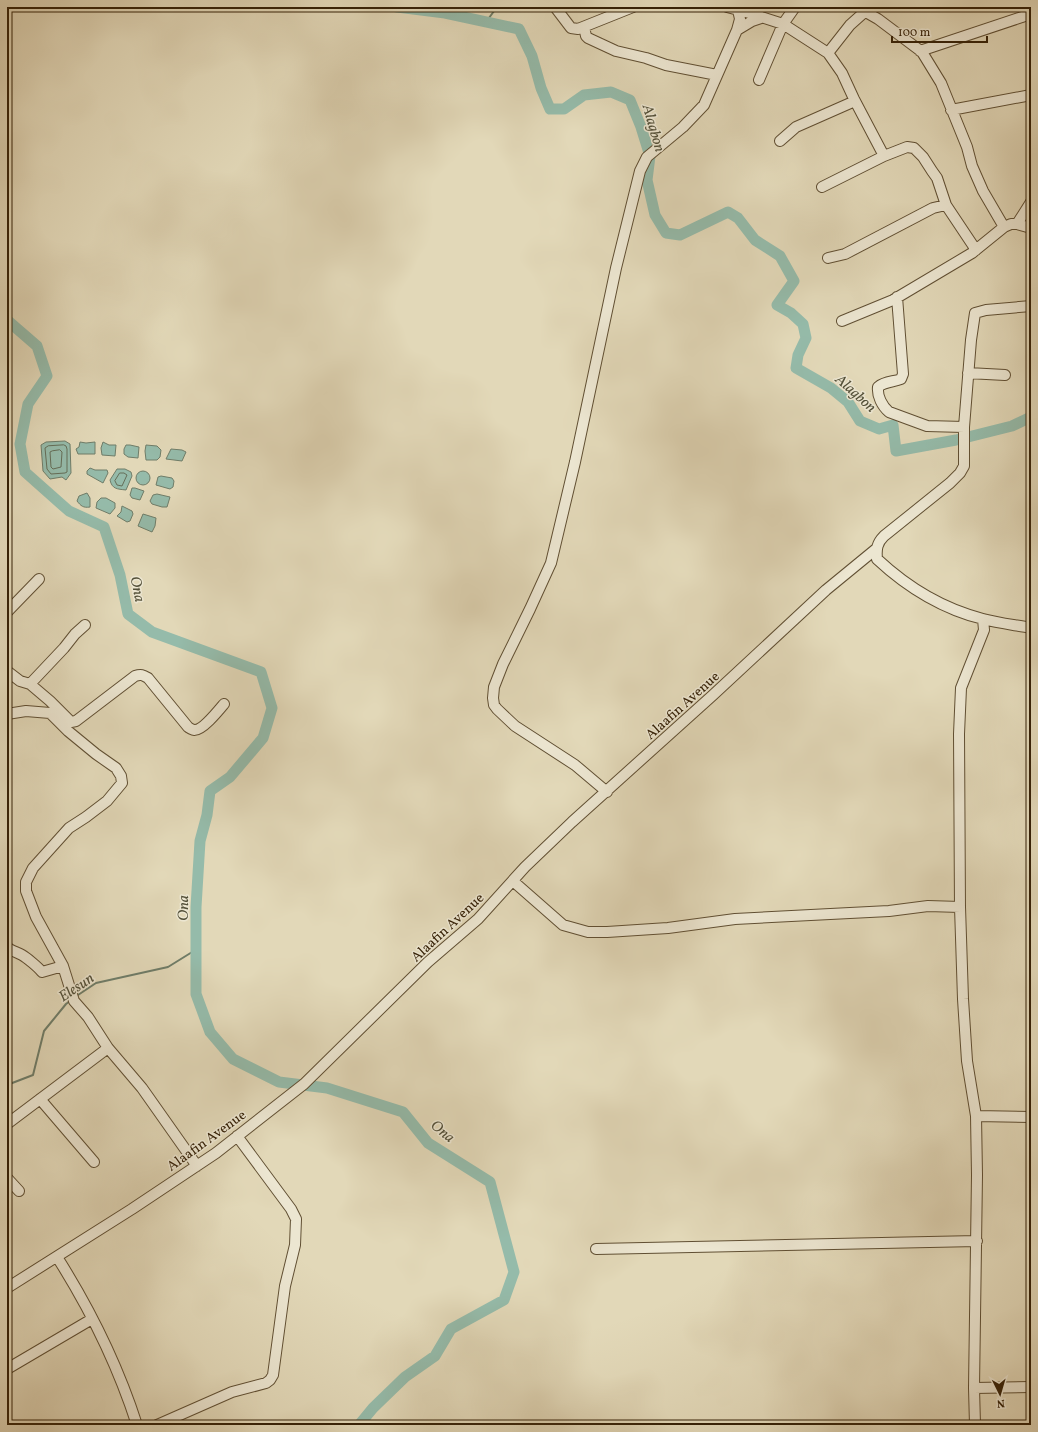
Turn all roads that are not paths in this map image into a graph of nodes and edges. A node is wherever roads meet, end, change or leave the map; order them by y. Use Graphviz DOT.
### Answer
graph roads {
  1 [pos="555,7"];
  2 [pos="633,7"];
  3 [pos="727,7"];
  4 [pos="794,7"];
  5 [pos="744,9"];
  6 [pos="867,9"];
  7 [pos="1031,14"];
  8 [pos="761,18"];
  9 [pos="783,24"];
  10 [pos="584,27"];
  11 [pos="737,30"];
  12 [pos="920,51"];
  13 [pos="828,54"];
  14 [pos="717,75"];
  15 [pos="759,80"];
  16 [pos="1031,95"];
  17 [pos="855,100"];
  18 [pos="951,110"];
  19 [pos="780,141"];
  20 [pos="884,156"];
  21 [pos="822,188"];
  22 [pos="1031,202"];
  23 [pos="946,205"];
  24 [pos="1017,224"];
  25 [pos="1004,227"];
  26 [pos="1031,228"];
  27 [pos="976,250"];
  28 [pos="828,258"];
  29 [pos="897,297"];
  30 [pos="1031,306"];
  31 [pos="842,321"];
  32 [pos="968,373"];
  33 [pos="1006,375"];
  34 [pos="964,430"];
  35 [pos="876,549"];
  36 [pos="39,579"];
  37 [pos="7,612"];
  38 [pos="983,619"];
  39 [pos="85,625"];
  40 [pos="1031,628"];
  41 [pos="7,671"];
  42 [pos="30,684"];
  43 [pos="50,701"];
  44 [pos="224,704"];
  45 [pos="44,713"];
  46 [pos="7,714"];
  47 [pos="607,792"];
  48 [pos="514,882"];
  49 [pos="960,907"];
  50 [pos="7,947"];
  51 [pos="63,966"];
  52 [pos="108,1048"];
  53 [pos="40,1099"];
  54 [pos="976,1116"];
  55 [pos="1031,1117"];
  56 [pos="7,1124"];
  57 [pos="237,1136"];
  58 [pos="94,1162"];
  59 [pos="197,1166"];
  60 [pos="7,1178"];
  61 [pos="19,1191"];
  62 [pos="977,1241"];
  63 [pos="596,1249"];
  64 [pos="57,1257"];
  65 [pos="7,1288"];
  66 [pos="92,1319"];
  67 [pos="7,1369"];
  68 [pos="1031,1387"];
  69 [pos="974,1388"];
  70 [pos="137,1425"];
  71 [pos="157,1425"];
  72 [pos="975,1425"];
  1 -- 10 [label="street"];
  2 -- 10 [label="street"];
  3 -- 5 [label="street"];
  4 -- 9 [label="street"];
  5 -- 8 [label="street"];
  5 -- 11 [label="street"];
  6 -- 12 [label="street"];
  6 -- 13 [label="street"];
  7 -- 12 [label="street"];
  8 -- 9 [label="street"];
  8 -- 11 [label="street"];
  9 -- 13 [label="street"];
  9 -- 15 [label="street"];
  10 -- 14 [label="street"];
  11 -- 14 [label="street"];
  12 -- 18 [label="street"];
  13 -- 17 [label="street"];
  14 -- 47 [label="street"];
  16 -- 18 [label="street"];
  17 -- 19 [label="street"];
  17 -- 20 [label="street"];
  18 -- 25 [label="street"];
  20 -- 21 [label="street"];
  20 -- 23 [label="street"];
  22 -- 24 [label="street"];
  23 -- 27 [label="street"];
  23 -- 28 [label="street"];
  24 -- 25 [label="street"];
  24 -- 26 [label="street"];
  25 -- 27 [label="street"];
  27 -- 29 [label="street"];
  29 -- 31 [label="street"];
  29 -- 34 [label="street"];
  30 -- 32 [label="street, Alaafin Avenue"];
  32 -- 33 [label="street"];
  32 -- 34 [label="street, Alaafin Avenue"];
  34 -- 35 [label="street, Alaafin Avenue"];
  35 -- 38 [label="street"];
  35 -- 47 [label="street, Alaafin Avenue"];
  36 -- 37 [label="street"];
  38 -- 40 [label="street"];
  38 -- 49 [label="street"];
  39 -- 42 [label="street"];
  41 -- 42 [label="street"];
  42 -- 43 [label="street"];
  43 -- 44 [label="street"];
  43 -- 45 [label="street"];
  45 -- 46 [label="street"];
  45 -- 51 [label="street"];
  47 -- 48 [label="street, Alaafin Avenue"];
  48 -- 49 [label="street"];
  48 -- 57 [label="street, Alaafin Avenue"];
  49 -- 54 [label="street"];
  50 -- 51 [label="street"];
  51 -- 52 [label="street"];
  52 -- 53 [label="street"];
  52 -- 59 [label="street"];
  53 -- 56 [label="street"];
  53 -- 58 [label="street"];
  54 -- 55 [label="street"];
  54 -- 62 [label="street"];
  57 -- 59 [label="street, Alaafin Avenue"];
  57 -- 71 [label="street"];
  59 -- 64 [label="street, Alaafin Avenue"];
  60 -- 61 [label="street"];
  62 -- 63 [label="street"];
  62 -- 69 [label="street"];
  64 -- 65 [label="street, Alaafin Avenue"];
  64 -- 66 [label="street"];
  66 -- 67 [label="street"];
  66 -- 70 [label="street"];
  68 -- 69 [label="street"];
  69 -- 72 [label="street"];
}
